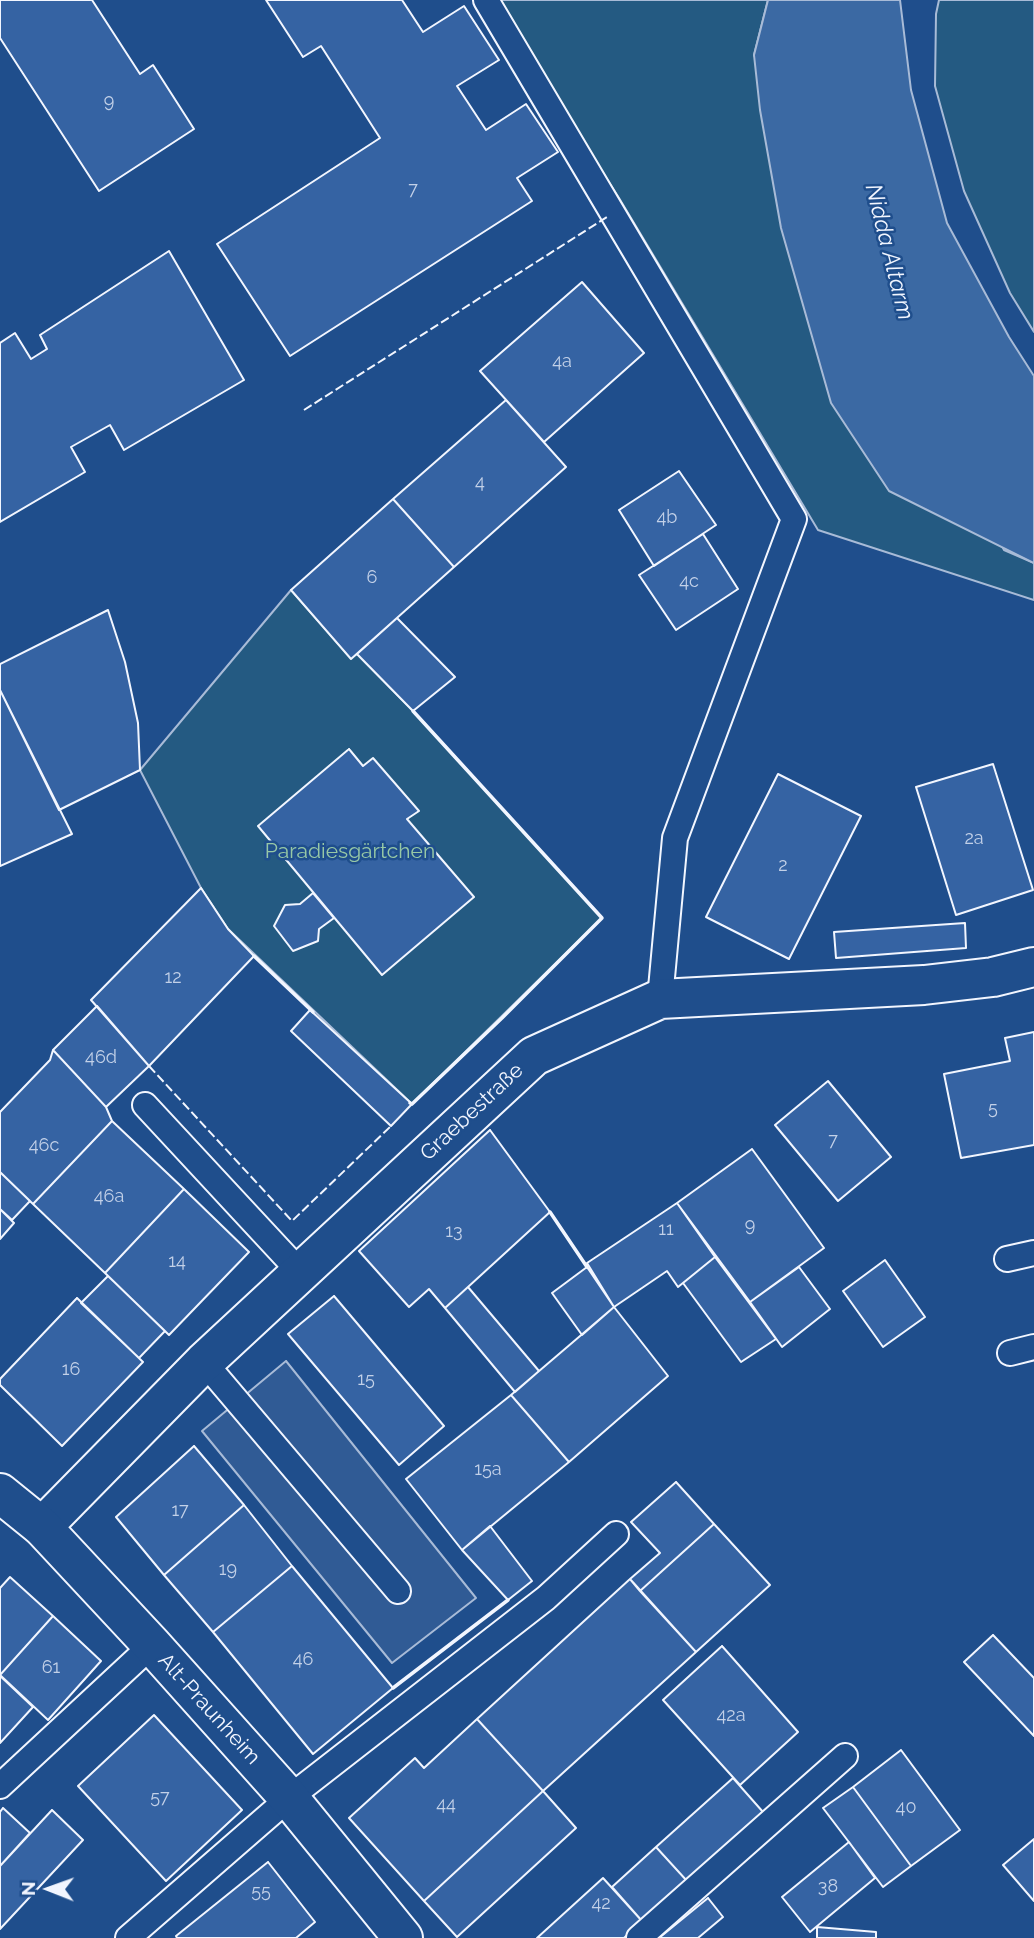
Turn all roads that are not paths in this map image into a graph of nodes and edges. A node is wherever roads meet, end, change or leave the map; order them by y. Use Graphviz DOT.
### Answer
graph roads {
  1 [pos="486,0"];
  2 [pos="1034,967"];
  3 [pos="660,999"];
  4 [pos="145,1105"];
  5 [pos="1034,1253"];
  6 [pos="1007,1259"];
  7 [pos="300,1272"];
  8 [pos="204,1362"];
  9 [pos="0,1493"];
  10 [pos="42,1527"];
  11 [pos="616,1534"];
  12 [pos="398,1591"];
  13 [pos="152,1645"];
  14 [pos="845,1756"];
  15 [pos="0,1786"];
  16 [pos="289,1798"];
  17 [pos="128,1938"];
  18 [pos="403,1938"];
  19 [pos="639,1938"];
  1 -- 3 [label="lane"];
  2 -- 3 [label="street, Graebestraße"];
  3 -- 7 [label="street, Graebestraße"];
  4 -- 7 [label="lane"];
  5 -- 6 [label="lane"];
  7 -- 8 [label="street, Graebestraße"];
  8 -- 10 [label="street, Graebestraße"];
  8 -- 12 [label="lane"];
  9 -- 10 [label="street, Alt-Praunheim"];
  10 -- 13 [label="street, Alt-Praunheim"];
  11 -- 16 [label="lane"];
  13 -- 15 [label="lane"];
  13 -- 16 [label="street, Alt-Praunheim"];
  14 -- 19 [label="lane"];
  16 -- 17 [label="lane"];
  16 -- 18 [label="street, Alt-Praunheim"];
}
